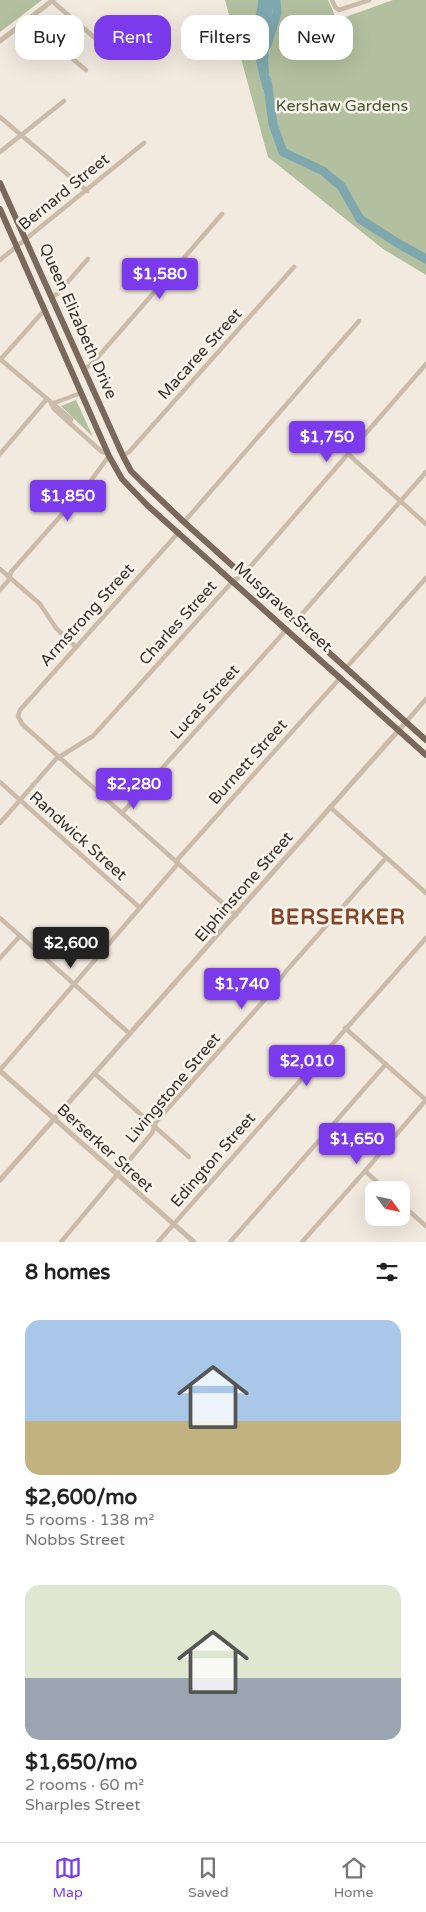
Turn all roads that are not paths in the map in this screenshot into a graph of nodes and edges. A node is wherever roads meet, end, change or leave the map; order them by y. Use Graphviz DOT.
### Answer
graph roads {
  1 [pos="332,0"];
  2 [pos="369,0"];
  3 [pos="52,1"];
  4 [pos="34,15"];
  5 [pos="15,30"];
  6 [pos="94,36"];
  7 [pos="0,41"];
  8 [pos="74,60"];
  9 [pos="86,70"];
  10 [pos="64,101"];
  11 [pos="0,117"];
  12 [pos="21,135"];
  13 [pos="144,143"];
  14 [pos="0,152"];
  15 [pos="0,182"];
  16 [pos="87,191"];
  17 [pos="0,209"];
  18 [pos="222,214"];
  19 [pos="26,239"];
  20 [pos="17,246"];
  21 [pos="88,258"];
  22 [pos="0,260"];
  23 [pos="294,266"];
  24 [pos="52,297"];
  25 [pos="46,311"];
  26 [pos="360,321"];
  27 [pos="0,359"];
  28 [pos="426,364"];
  29 [pos="84,369"];
  30 [pos="81,393"];
  31 [pos="46,400"];
  32 [pos="51,404"];
  33 [pos="0,454"];
  34 [pos="348,454"];
  35 [pos="109,455"];
  36 [pos="122,456"];
  37 [pos="131,471"];
  38 [pos="426,472"];
  39 [pos="122,479"];
  40 [pos="401,501"];
  41 [pos="184,522"];
  42 [pos="426,524"];
  43 [pos="179,532"];
  44 [pos="0,569"];
  45 [pos="243,576"];
  46 [pos="9,577"];
  47 [pos="426,578"];
  48 [pos="233,581"];
  49 [pos="0,590"];
  50 [pos="295,622"];
  51 [pos="287,629"];
  52 [pos="76,647"];
  53 [pos="346,668"];
  54 [pos="341,677"];
  55 [pos="426,699"];
  56 [pos="406,722"];
  57 [pos="398,730"];
  58 [pos="426,740"];
  59 [pos="426,755"];
  60 [pos="60,757"];
  61 [pos="0,782"];
  62 [pos="20,800"];
  63 [pos="330,807"];
  64 [pos="122,813"];
  65 [pos="0,823"];
  66 [pos="386,858"];
  67 [pos="177,862"];
  68 [pos="426,892"];
  69 [pos="139,907"];
  70 [pos="236,915"];
  71 [pos="0,918"];
  72 [pos="20,936"];
  73 [pos="426,938"];
  74 [pos="0,958"];
  75 [pos="73,984"];
  76 [pos="345,1028"];
  77 [pos="130,1034"];
  78 [pos="386,1064"];
  79 [pos="0,1070"];
  80 [pos="94,1073"];
  81 [pos="426,1100"];
  82 [pos="54,1119"];
  83 [pos="154,1127"];
  84 [pos="189,1157"];
  85 [pos="365,1171"];
  86 [pos="117,1175"];
  87 [pos="0,1180"];
  88 [pos="376,1181"];
  89 [pos="410,1212"];
  90 [pos="174,1224"];
  91 [pos="426,1226"];
  92 [pos="61,1242"];
  93 [pos="158,1242"];
  94 [pos="194,1242"];
  95 [pos="230,1242"];
  96 [pos="302,1242"];
  1 -- 2 [label="street"];
  3 -- 4 [label="street"];
  3 -- 6 [label="street"];
  5 -- 7 [label="street"];
  8 -- 9 [label="street"];
  10 -- 12 [label="street"];
  11 -- 12 [label="street"];
  12 -- 14 [label="street"];
  12 -- 16 [label="street"];
  13 -- 16 [label="street, Bernard Street"];
  15 -- 19 [label="main road, Queen Elizabeth Drive"];
  16 -- 19 [label="street, Bernard Street"];
  17 -- 20 [label="main road, Queen Elizabeth Drive"];
  18 -- 29 [label="street"];
  19 -- 20 [label="street, Bernard Street"];
  19 -- 24 [label="main road, Queen Elizabeth Drive"];
  20 -- 22 [label="street, Bernard Street"];
  20 -- 25 [label="main road, Queen Elizabeth Drive"];
  21 -- 24 [label="street"];
  23 -- 36 [label="street, Macaree Street"];
  24 -- 29 [label="main road, Queen Elizabeth Drive"];
  25 -- 27 [label="street"];
  25 -- 30 [label="main road, Queen Elizabeth Drive"];
  26 -- 41 [label="street"];
  27 -- 31 [label="street"];
  28 -- 34 [label="street, Charles Street"];
  29 -- 36 [label="main road, Queen Elizabeth Drive"];
  30 -- 32 [label="street"];
  30 -- 35 [label="main road, Queen Elizabeth Drive"];
  31 -- 32 [label="street"];
  31 -- 33 [label="street"];
  32 -- 35 [label="street"];
  34 -- 40 [label="street"];
  34 -- 45 [label="street, Charles Street"];
  35 -- 39 [label="main road, Queen Elizabeth Drive"];
  35 -- 46 [label="street"];
  36 -- 37 [label="main road, Queen Elizabeth Drive"];
  37 -- 41 [label="main road, Musgrave Street"];
  38 -- 40 [label="street"];
  39 -- 43 [label="main road, Musgrave Street"];
  40 -- 42 [label="street"];
  40 -- 50 [label="street"];
  41 -- 45 [label="main road, Musgrave Street"];
  43 -- 48 [label="main road, Musgrave Street"];
  43 -- 52 [label="street, Armstrong Street"];
  44 -- 46 [label="street"];
  45 -- 48 [label="street, Charles Street"];
  45 -- 50 [label="main road, Musgrave Street"];
  46 -- 49 [label="street"];
  46 -- 52 [label="street"];
  47 -- 53 [label="street"];
  48 -- 51 [label="main road, Musgrave Street"];
  48 -- 60 [label="street, Charles Street"];
  50 -- 53 [label="main road, Musgrave Street"];
  51 -- 54 [label="main road, Musgrave Street"];
  51 -- 64 [label="street, Lucas Street"];
  52 -- 60 [label="street, Armstrong Street"];
  53 -- 56 [label="main road, Musgrave Street"];
  54 -- 57 [label="main road, Musgrave Street"];
  54 -- 67 [label="street, Burnett Street"];
  55 -- 56 [label="street, Elphinstone Street"];
  56 -- 57 [label="street, Elphinstone Street"];
  56 -- 58 [label="main road, Musgrave Street"];
  57 -- 59 [label="main road, Musgrave Street"];
  57 -- 63 [label="street, Elphinstone Street"];
  60 -- 62 [label="street, Charles Street"];
  60 -- 64 [label="street"];
  61 -- 62 [label="street, Randwick Street"];
  62 -- 65 [label="street, Charles Street"];
  62 -- 69 [label="street, Randwick Street"];
  63 -- 66 [label="street"];
  63 -- 70 [label="street, Elphinstone Street"];
  64 -- 67 [label="street"];
  66 -- 68 [label="street"];
  66 -- 83 [label="street, Livingstone Street"];
  67 -- 69 [label="street, Burnett Street"];
  67 -- 70 [label="street"];
  69 -- 75 [label="street, Burnett Street"];
  70 -- 77 [label="street, Elphinstone Street"];
  71 -- 72 [label="street"];
  72 -- 74 [label="street"];
  72 -- 75 [label="street"];
  73 -- 76 [label="street, Edington Street"];
  75 -- 77 [label="street"];
  75 -- 79 [label="street, Burnett Street"];
  76 -- 78 [label="street"];
  76 -- 90 [label="street, Edington Street"];
  77 -- 80 [label="street, Elphinstone Street"];
  78 -- 81 [label="street"];
  78 -- 95 [label="street"];
  79 -- 82 [label="street, Berserker Street"];
  80 -- 82 [label="street, Elphinstone Street"];
  80 -- 83 [label="street"];
  81 -- 85 [label="street"];
  82 -- 86 [label="street, Berserker Street"];
  82 -- 87 [label="street, Elphinstone Street"];
  83 -- 84 [label="street"];
  83 -- 86 [label="street, Livingstone Street"];
  85 -- 88 [label="street"];
  85 -- 96 [label="street"];
  86 -- 90 [label="street, Berserker Street"];
  86 -- 92 [label="street, Livingstone Street"];
  89 -- 91 [label="street"];
  90 -- 93 [label="street, Edington Street"];
  90 -- 94 [label="street, Berserker Street"];
}
